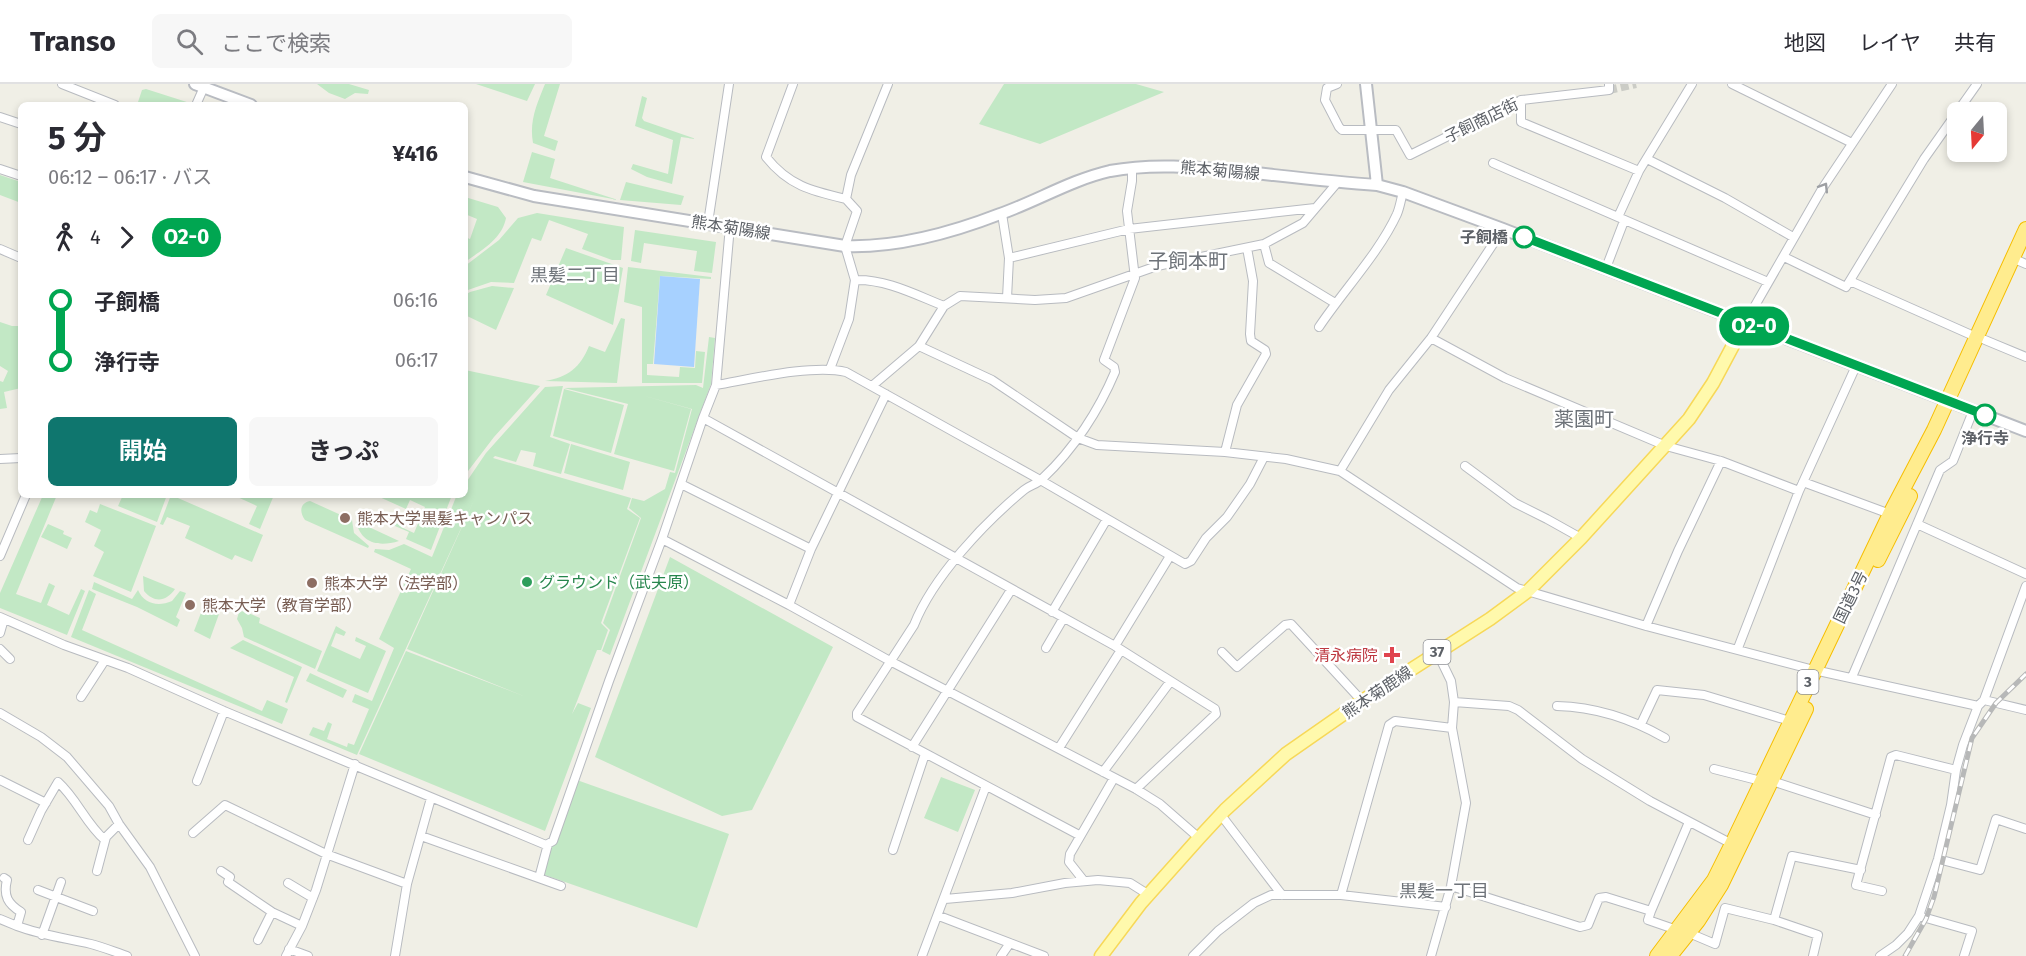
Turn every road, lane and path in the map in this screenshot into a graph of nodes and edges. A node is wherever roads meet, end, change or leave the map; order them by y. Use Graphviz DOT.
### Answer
graph roads {
  1 [pos="62,84"];
  2 [pos="729,84"];
  3 [pos="793,84"];
  4 [pos="888,84"];
  5 [pos="1337,84"];
  6 [pos="1366,84"];
  7 [pos="1692,84"];
  8 [pos="1732,84"];
  9 [pos="1892,84"];
  10 [pos="1977,84"];
  11 [pos="199,86"];
  12 [pos="1609,87"];
  13 [pos="1521,100"];
  14 [pos="107,102"];
  15 [pos="196,102"];
  16 [pos="242,102"];
  17 [pos="0,117"];
  18 [pos="18,123"];
  19 [pos="1372,131"];
  20 [pos="1852,143"];
  21 [pos="1647,159"];
  22 [pos="1493,163"];
  23 [pos="1132,168"];
  24 [pos="0,169"];
  25 [pos="1639,171"];
  26 [pos="18,175"];
  27 [pos="468,178"];
  28 [pos="1337,183"];
  29 [pos="1377,185"];
  30 [pos="1403,192"];
  31 [pos="846,198"];
  32 [pos="1315,208"];
  33 [pos="1002,214"];
  34 [pos="1621,219"];
  35 [pos="708,224"];
  36 [pos="730,226"];
  37 [pos="1129,229"];
  38 [pos="1503,229"];
  39 [pos="2026,229"];
  40 [pos="1793,237"];
  41 [pos="1264,244"];
  42 [pos="845,246"];
  43 [pos="2026,247"];
  44 [pos="1247,248"];
  45 [pos="0,249"];
  46 [pos="18,257"];
  47 [pos="1784,257"];
  48 [pos="1009,258"];
  49 [pos="2023,263"];
  50 [pos="1606,268"];
  51 [pos="1135,273"];
  52 [pos="855,280"];
  53 [pos="1850,281"];
  54 [pos="1768,282"];
  55 [pos="1008,298"];
  56 [pos="1335,303"];
  57 [pos="944,306"];
  58 [pos="1744,323"];
  59 [pos="1319,327"];
  60 [pos="1431,338"];
  61 [pos="1980,338"];
  62 [pos="919,346"];
  63 [pos="2026,357"];
  64 [pos="1856,366"];
  65 [pos="830,369"];
  66 [pos="716,385"];
  67 [pos="872,386"];
  68 [pos="886,394"];
  69 [pos="1950,402"];
  70 [pos="1973,411"];
  71 [pos="703,418"];
  72 [pos="2026,431"];
  73 [pos="1078,438"];
  74 [pos="1666,446"];
  75 [pos="1225,452"];
  76 [pos="1264,457"];
  77 [pos="18,458"];
  78 [pos="0,459"];
  79 [pos="1721,461"];
  80 [pos="1465,466"];
  81 [pos="1340,471"];
  82 [pos="1042,481"];
  83 [pos="1803,482"];
  84 [pos="681,484"];
  85 [pos="1799,491"];
  86 [pos="840,493"];
  87 [pos="25,498"];
  88 [pos="1890,514"];
  89 [pos="1107,519"];
  90 [pos="1917,524"];
  91 [pos="1581,538"];
  92 [pos="662,539"];
  93 [pos="812,549"];
  94 [pos="0,556"];
  95 [pos="1170,556"];
  96 [pos="956,558"];
  97 [pos="2026,574"];
  98 [pos="2026,586"];
  99 [pos="1011,590"];
  100 [pos="1527,591"];
  101 [pos="789,605"];
  102 [pos="1052,612"];
  103 [pos="2,618"];
  104 [pos="1063,619"];
  105 [pos="1646,626"];
  106 [pos="0,633"];
  107 [pos="1046,648"];
  108 [pos="1118,648"];
  109 [pos="1738,648"];
  110 [pos="0,649"];
  111 [pos="1222,652"];
  112 [pos="1437,652"];
  113 [pos="10,659"];
  114 [pos="105,660"];
  115 [pos="890,661"];
  116 [pos="1819,670"];
  117 [pos="1852,677"];
  118 [pos="1170,682"];
  119 [pos="948,691"];
  120 [pos="81,697"];
  121 [pos="1984,699"];
  122 [pos="1362,700"];
  123 [pos="1454,702"];
  124 [pos="1557,706"];
  125 [pos="1978,706"];
  126 [pos="2026,710"];
  127 [pos="224,711"];
  128 [pos="0,713"];
  129 [pos="1790,721"];
  130 [pos="1641,724"];
  131 [pos="1452,728"];
  132 [pos="1665,738"];
  133 [pos="912,747"];
  134 [pos="1059,748"];
  135 [pos="925,754"];
  136 [pos="355,764"];
  137 [pos="1714,769"];
  138 [pos="1956,770"];
  139 [pos="1103,772"];
  140 [pos="1114,778"];
  141 [pos="0,780"];
  142 [pos="198,781"];
  143 [pos="1766,781"];
  144 [pos="986,786"];
  145 [pos="1136,789"];
  146 [pos="431,798"];
  147 [pos="46,803"];
  148 [pos="1221,815"];
  149 [pos="1876,815"];
  150 [pos="1689,822"];
  151 [pos="118,824"];
  152 [pos="2026,829"];
  153 [pos="193,833"];
  154 [pos="1079,835"];
  155 [pos="421,836"];
  156 [pos="1198,838"];
  157 [pos="28,840"];
  158 [pos="105,840"];
  159 [pos="548,844"];
  160 [pos="1732,844"];
  161 [pos="893,850"];
  162 [pos="326,854"];
  163 [pos="1938,859"];
  164 [pos="1861,870"];
  165 [pos="96,871"];
  166 [pos="221,871"];
  167 [pos="4,878"];
  168 [pos="539,878"];
  169 [pos="61,882"];
  170 [pos="1084,882"];
  171 [pos="288,883"];
  172 [pos="407,884"];
  173 [pos="561,886"];
  174 [pos="1451,886"];
  175 [pos="38,890"];
  176 [pos="3,891"];
  177 [pos="1882,891"];
  178 [pos="1149,895"];
  179 [pos="1282,895"];
  180 [pos="1341,895"];
  181 [pos="55,897"];
  182 [pos="313,898"];
  183 [pos="945,899"];
  184 [pos="1446,907"];
  185 [pos="93,910"];
  186 [pos="1651,911"];
  187 [pos="272,912"];
  188 [pos="939,915"];
  189 [pos="1919,916"];
  190 [pos="0,919"];
  191 [pos="1774,920"];
  192 [pos="17,926"];
  193 [pos="302,926"];
  194 [pos="1683,931"];
  195 [pos="42,934"];
  196 [pos="258,940"];
  197 [pos="1010,943"];
  198 [pos="288,953"];
  199 [pos="127,956"];
  200 [pos="195,956"];
  201 [pos="308,956"];
  202 [pos="394,956"];
  203 [pos="922,956"];
  204 [pos="1001,956"];
  205 [pos="1044,956"];
  206 [pos="1101,956"];
  207 [pos="1193,956"];
  208 [pos="1431,956"];
  209 [pos="1657,956"];
  210 [pos="1670,956"];
  211 [pos="1813,956"];
  212 [pos="1880,956"];
  213 [pos="1964,956"];
  1 -- 14 [label="street"];
  2 -- 35 [label="street"];
  3 -- 31 [label="street"];
  4 -- 31 [label="street"];
  5 -- 19 [label="street"];
  6 -- 19 [label="main road"];
  7 -- 21 [label="street"];
  8 -- 20 [label="street"];
  9 -- 20 [label="street"];
  10 -- 53 [label="street"];
  11 -- 15 [label="street"];
  11 -- 16 [label="main road"];
  12 -- 13 [label="street, 子飼商店街"];
  13 -- 19 [label="street, 子飼商店街"];
  13 -- 25 [label="street"];
  17 -- 18 [label="street"];
  19 -- 29 [label="main road"];
  40 -- 20 [label="street, one-way"];
  21 -- 25 [label="street"];
  21 -- 40 [label="street"];
  22 -- 34 [label="street"];
  23 -- 28 [label="main road, 熊本菊陽線"];
  23 -- 33 [label="main road, 熊本菊陽線"];
  23 -- 37 [label="street"];
  24 -- 26 [label="street"];
  25 -- 34 [label="street"];
  27 -- 35 [label="main road, 熊本菊陽線"];
  28 -- 29 [label="main road, 熊本菊陽線"];
  28 -- 32 [label="street"];
  29 -- 30 [label="main road, 熊本菊陽線"];
  30 -- 38 [label="main road, 熊本菊陽線"];
  30 -- 56 [label="street"];
  31 -- 42 [label="street"];
  32 -- 37 [label="street"];
  32 -- 41 [label="street"];
  33 -- 42 [label="main road, 熊本菊陽線"];
  33 -- 48 [label="street"];
  34 -- 50 [label="street"];
  34 -- 54 [label="street"];
  35 -- 36 [label="main road, 熊本菊陽線"];
  36 -- 42 [label="main road, 熊本菊陽線"];
  36 -- 66 [label="street"];
  37 -- 48 [label="street"];
  37 -- 51 [label="street"];
  38 -- 50 [label="main road, 熊本菊陽線"];
  38 -- 60 [label="street"];
  39 -- 61 [label="highway, 国道3号 / 3"];
  40 -- 47 [label="street"];
  41 -- 44 [label="street"];
  41 -- 56 [label="street"];
  42 -- 52 [label="street"];
  43 -- 49 [label="highway, 国道3号 / 3"];
  44 -- 51 [label="street"];
  44 -- 75 [label="street"];
  45 -- 46 [label="street"];
  47 -- 53 [label="street"];
  47 -- 54 [label="street"];
  48 -- 55 [label="street"];
  49 -- 61 [label="highway, 国道3号 / 3"];
  50 -- 58 [label="main road, 熊本菊陽線"];
  51 -- 55 [label="street"];
  51 -- 73 [label="street"];
  52 -- 57 [label="street"];
  52 -- 65 [label="street"];
  53 -- 61 [label="street"];
  54 -- 58 [label="street"];
  55 -- 57 [label="street"];
  56 -- 59 [label="street"];
  57 -- 62 [label="street"];
  58 -- 64 [label="main road, 熊本菊陽線"];
  58 -- 74 [label="main road, 熊本菊鹿線 / 37"];
  60 -- 74 [label="street"];
  60 -- 81 [label="street"];
  61 -- 63 [label="street"];
  61 -- 69 [label="highway, 国道3号 / 3"];
  62 -- 67 [label="street"];
  62 -- 73 [label="street"];
  64 -- 69 [label="main road, 熊本菊陽線"];
  64 -- 83 [label="street"];
  65 -- 66 [label="street"];
  65 -- 67 [label="street"];
  66 -- 71 [label="street"];
  67 -- 68 [label="street"];
  68 -- 82 [label="street"];
  68 -- 86 [label="street"];
  69 -- 70 [label="main road, 熊本菊陽線"];
  69 -- 88 [label="highway, 国道3号 / 3"];
  69 -- 116 [label="highway, 国道3号 / 3"];
  70 -- 72 [label="main road, 熊本菊陽線"];
  70 -- 90 [label="street"];
  71 -- 84 [label="street"];
  71 -- 86 [label="street"];
  73 -- 75 [label="street"];
  73 -- 82 [label="street"];
  74 -- 79 [label="street"];
  74 -- 91 [label="main road, 熊本菊鹿線 / 37"];
  75 -- 76 [label="street"];
  76 -- 81 [label="street"];
  76 -- 95 [label="street"];
  77 -- 78 [label="street"];
  79 -- 85 [label="street"];
  79 -- 105 [label="street"];
  80 -- 91 [label="street"];
  81 -- 100 [label="street"];
  82 -- 89 [label="street"];
  82 -- 96 [label="street"];
  83 -- 85 [label="street"];
  83 -- 88 [label="street"];
  84 -- 92 [label="street"];
  84 -- 93 [label="street"];
  85 -- 109 [label="street"];
  86 -- 93 [label="street"];
  86 -- 96 [label="street"];
  87 -- 94 [label="street"];
  88 -- 116 [label="highway, 国道3号 / 3"];
  89 -- 95 [label="street"];
  89 -- 102 [label="street"];
  90 -- 97 [label="street"];
  90 -- 117 [label="street"];
  91 -- 100 [label="main road, 熊本菊鹿線 / 37"];
  92 -- 101 [label="street"];
  92 -- 159 [label="street"];
  93 -- 101 [label="street"];
  95 -- 108 [label="street"];
  96 -- 99 [label="street"];
  96 -- 115 [label="street"];
  98 -- 121 [label="street"];
  99 -- 102 [label="street"];
  99 -- 119 [label="street"];
  100 -- 105 [label="street"];
  100 -- 112 [label="main road, 熊本菊鹿線 / 37"];
  101 -- 115 [label="street"];
  102 -- 104 [label="street"];
  103 -- 106 [label="street"];
  103 -- 114 [label="street"];
  104 -- 107 [label="street"];
  104 -- 108 [label="street"];
  105 -- 109 [label="street"];
  108 -- 118 [label="street"];
  108 -- 134 [label="street"];
  109 -- 116 [label="street"];
  110 -- 113 [label="street"];
  111 -- 122 [label="street"];
  112 -- 122 [label="main road, 熊本菊鹿線 / 37"];
  112 -- 123 [label="street"];
  114 -- 120 [label="street"];
  114 -- 127 [label="street"];
  115 -- 119 [label="street"];
  115 -- 133 [label="street"];
  116 -- 117 [label="street"];
  116 -- 129 [label="highway, 国道3号 / 3"];
  116 -- 143 [label="highway, 国道3号 / 3"];
  117 -- 125 [label="street"];
  118 -- 139 [label="street"];
  118 -- 145 [label="street"];
  119 -- 133 [label="street"];
  119 -- 134 [label="street"];
  121 -- 125 [label="street"];
  121 -- 126 [label="street"];
  122 -- 148 [label="main road, 熊本菊鹿線 / 37"];
  123 -- 131 [label="street"];
  123 -- 150 [label="street"];
  124 -- 130 [label="street"];
  125 -- 138 [label="street"];
  127 -- 136 [label="street"];
  127 -- 142 [label="street"];
  128 -- 151 [label="street"];
  129 -- 130 [label="street"];
  129 -- 143 [label="highway, 国道3号 / 3"];
  130 -- 132 [label="street"];
  131 -- 174 [label="street"];
  131 -- 180 [label="street"];
  133 -- 135 [label="street"];
  134 -- 139 [label="street"];
  135 -- 144 [label="street"];
  135 -- 161 [label="street"];
  136 -- 146 [label="street"];
  136 -- 162 [label="street"];
  137 -- 143 [label="street"];
  138 -- 149 [label="street"];
  138 -- 163 [label="street"];
  139 -- 140 [label="street"];
  140 -- 145 [label="street"];
  140 -- 154 [label="street"];
  141 -- 147 [label="street"];
  143 -- 149 [label="street"];
  143 -- 160 [label="highway, 国道3号 / 3"];
  143 -- 194 [label="highway, 国道3号 / 3"];
  144 -- 154 [label="street"];
  144 -- 183 [label="street"];
  145 -- 156 [label="street"];
  146 -- 155 [label="street"];
  146 -- 159 [label="street"];
  147 -- 157 [label="street"];
  147 -- 158 [label="street"];
  148 -- 156 [label="main road, 熊本菊鹿線 / 37"];
  148 -- 179 [label="street"];
  149 -- 164 [label="street"];
  150 -- 160 [label="street"];
  150 -- 186 [label="street"];
  151 -- 158 [label="street"];
  151 -- 200 [label="street"];
  152 -- 163 [label="street"];
  153 -- 162 [label="street"];
  154 -- 170 [label="street"];
  155 -- 168 [label="street"];
  155 -- 172 [label="street"];
  156 -- 178 [label="main road, 熊本菊鹿線 / 37"];
  158 -- 165 [label="street"];
  159 -- 168 [label="street"];
  160 -- 194 [label="highway, 国道3号 / 3"];
  162 -- 172 [label="street"];
  162 -- 182 [label="street"];
  163 -- 189 [label="street"];
  164 -- 177 [label="street"];
  164 -- 191 [label="street"];
  166 -- 187 [label="street"];
  167 -- 176 [label="street"];
  168 -- 173 [label="street"];
  169 -- 181 [label="street"];
  170 -- 178 [label="street"];
  170 -- 183 [label="street"];
  171 -- 182 [label="street"];
  172 -- 202 [label="street"];
  174 -- 184 [label="street"];
  174 -- 186 [label="street"];
  175 -- 181 [label="street"];
  176 -- 192 [label="street"];
  178 -- 206 [label="main road, 熊本菊鹿線 / 37"];
  179 -- 180 [label="street"];
  179 -- 207 [label="street"];
  180 -- 184 [label="street"];
  181 -- 185 [label="street"];
  181 -- 195 [label="street"];
  182 -- 193 [label="street"];
  183 -- 188 [label="street"];
  184 -- 208 [label="street"];
  186 -- 194 [label="street"];
  187 -- 193 [label="street"];
  187 -- 196 [label="street"];
  188 -- 197 [label="street"];
  188 -- 203 [label="street"];
  189 -- 212 [label="street"];
  189 -- 213 [label="street"];
  190 -- 192 [label="street"];
  191 -- 194 [label="street"];
  191 -- 211 [label="street"];
  192 -- 195 [label="street"];
  193 -- 198 [label="street"];
  194 -- 209 [label="highway, 国道3号 / 3"];
  194 -- 210 [label="highway, 国道3号 / 3"];
  195 -- 199 [label="street"];
  197 -- 204 [label="street"];
  197 -- 205 [label="street"];
  198 -- 201 [label="street"];
}
